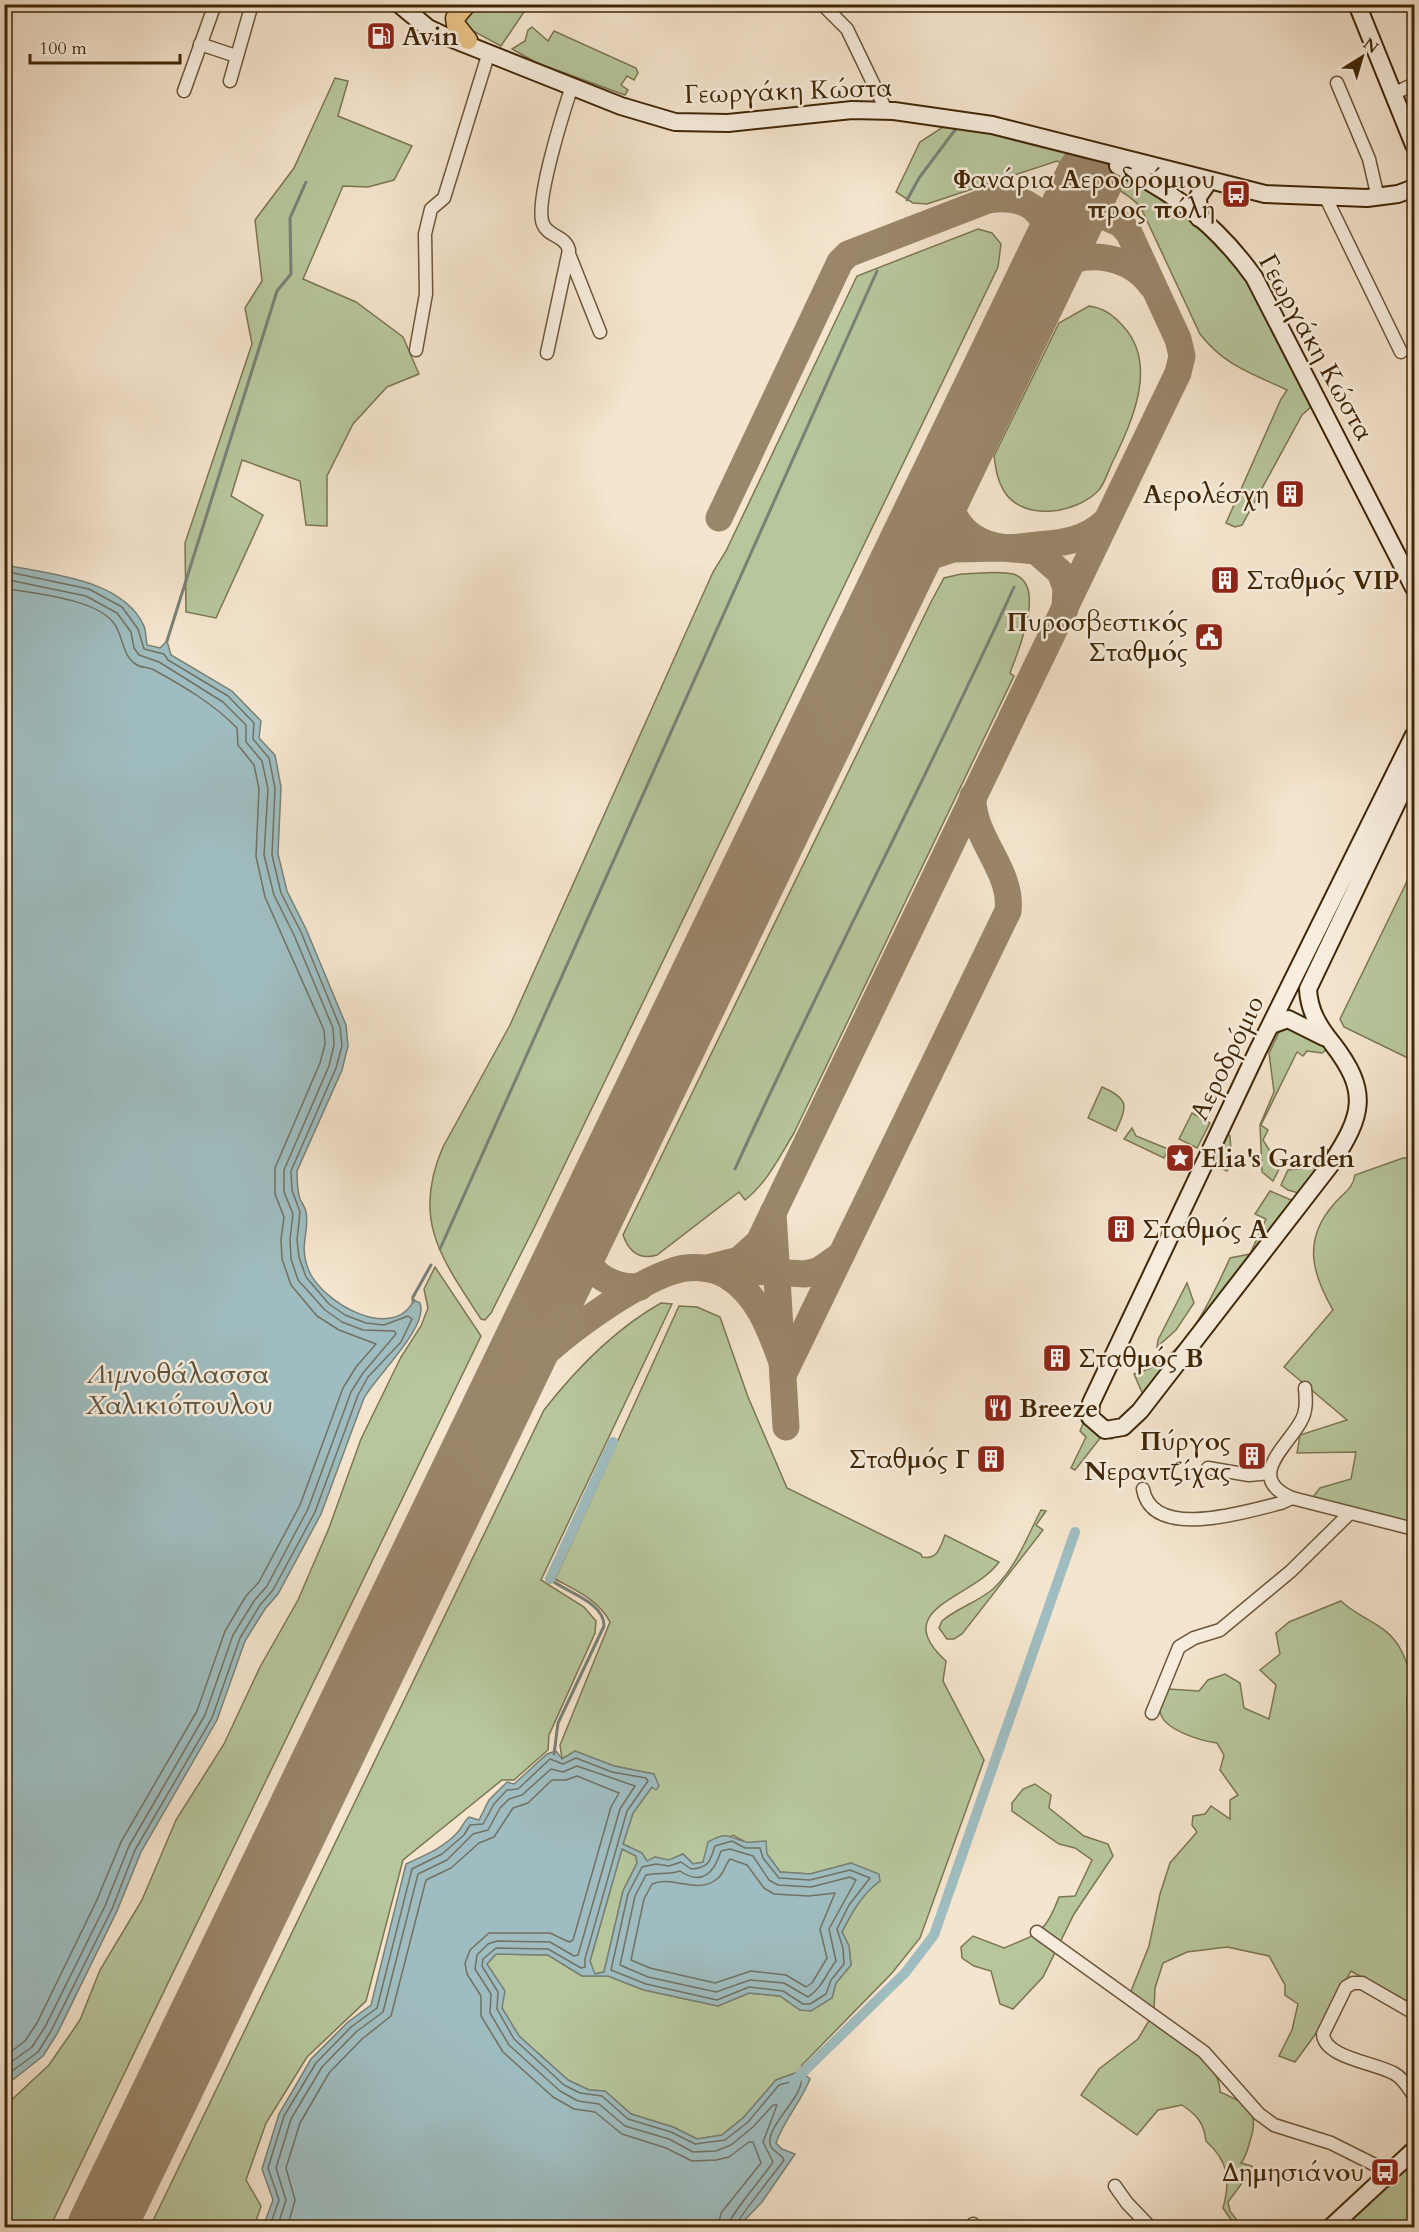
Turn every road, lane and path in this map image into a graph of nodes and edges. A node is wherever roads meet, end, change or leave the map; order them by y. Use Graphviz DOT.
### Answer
graph roads {
  1 [pos="215,4"];
  2 [pos="252,4"];
  3 [pos="399,4"];
  4 [pos="412,4"];
  5 [pos="467,4"];
  6 [pos="822,4"];
  7 [pos="1357,4"];
  8 [pos="200,44"];
  9 [pos="480,47"];
  10 [pos="236,56"];
  11 [pos="230,81"];
  12 [pos="1337,83"];
  13 [pos="1414,84"];
  14 [pos="572,86"];
  15 [pos="184,91"];
  16 [pos="1393,94"];
  17 [pos="886,110"];
  18 [pos="1070,145"];
  19 [pos="1414,145"];
  20 [pos="1160,168"];
  21 [pos="1205,180"];
  22 [pos="1414,188"];
  23 [pos="1326,198"];
  24 [pos="1378,198"];
  25 [pos="1192,211"];
  26 [pos="569,253"];
  27 [pos="600,332"];
  28 [pos="416,350"];
  29 [pos="1401,352"];
  30 [pos="547,353"];
  31 [pos="1368,495"];
  32 [pos="1414,563"];
  33 [pos="1414,588"];
  34 [pos="1414,735"];
  35 [pos="1414,767"];
  36 [pos="1271,1025"];
  37 [pos="1330,1041"];
  38 [pos="1305,1388"];
  39 [pos="1208,1468"];
  40 [pos="1270,1473"];
  41 [pos="1143,1489"];
  42 [pos="1292,1498"];
  43 [pos="1350,1513"];
  44 [pos="1414,1529"];
  45 [pos="1152,1713"];
  46 [pos="1037,1932"];
  47 [pos="1414,2013"];
  48 [pos="1414,2096"];
  49 [pos="1414,2150"];
  50 [pos="1389,2172"];
  51 [pos="1115,2186"];
  52 [pos="1151,2228"];
  53 [pos="1330,2228"];
  1 -- 8 [label="street"];
  2 -- 10 [label="street"];
  3 -- 9 [label="main road, Γεωργάκη Κώστα"];
  4 -- 9 [label="main road, Γεωργάκη Κώστα"];
  5 -- 9 [label="main road"];
  6 -- 17 [label="street"];
  7 -- 16 [label="main road"];
  8 -- 10 [label="street"];
  8 -- 15 [label="street"];
  9 -- 14 [label="main road, Γεωργάκη Κώστα"];
  9 -- 28 [label="street"];
  10 -- 11 [label="street"];
  12 -- 24 [label="street"];
  13 -- 16 [label="street"];
  14 -- 17 [label="main road, Γεωργάκη Κώστα"];
  14 -- 26 [label="street"];
  16 -- 19 [label="main road"];
  17 -- 18 [label="main road, Γεωργάκη Κώστα"];
  18 -- 20 [label="main road, Γεωργάκη Κώστα"];
  18 -- 25 [label="main road, Γεωργάκη Κώστα"];
  20 -- 21 [label="main road, Γεωργάκη Κώστα"];
  20 -- 25 [label="main road, Γεωργάκη Κώστα"];
  21 -- 23 [label="main road, Γεωργάκη Κώστα"];
  21 -- 25 [label="main road"];
  22 -- 24 [label="main road, Γεωργάκη Κώστα"];
  23 -- 24 [label="main road, Γεωργάκη Κώστα"];
  23 -- 29 [label="street"];
  25 -- 31 [label="main road, Γεωργάκη Κώστα"];
  26 -- 27 [label="street"];
  26 -- 30 [label="street"];
  31 -- 32 [label="main road, Γεωργάκη Κώστα"];
  31 -- 33 [label="main road, Γεωργάκη Κώστα"];
  34 -- 36 [label="main road, Αεροδρόμιο"];
  35 -- 37 [label="main road, Αεροδρόμιο"];
  36 -- 37 [label="main road"];
  36 -- 37 [label="main road, Αεροδρόμιο"];
  38 -- 40 [label="street"];
  39 -- 40 [label="street"];
  40 -- 42 [label="street"];
  41 -- 42 [label="street"];
  42 -- 43 [label="street"];
  43 -- 44 [label="street"];
  43 -- 45 [label="street"];
  46 -- 50 [label="street"];
  47 -- 48 [label="street"];
  49 -- 50 [label="main road"];
  50 -- 53 [label="main road"];
  51 -- 52 [label="street"];
}
